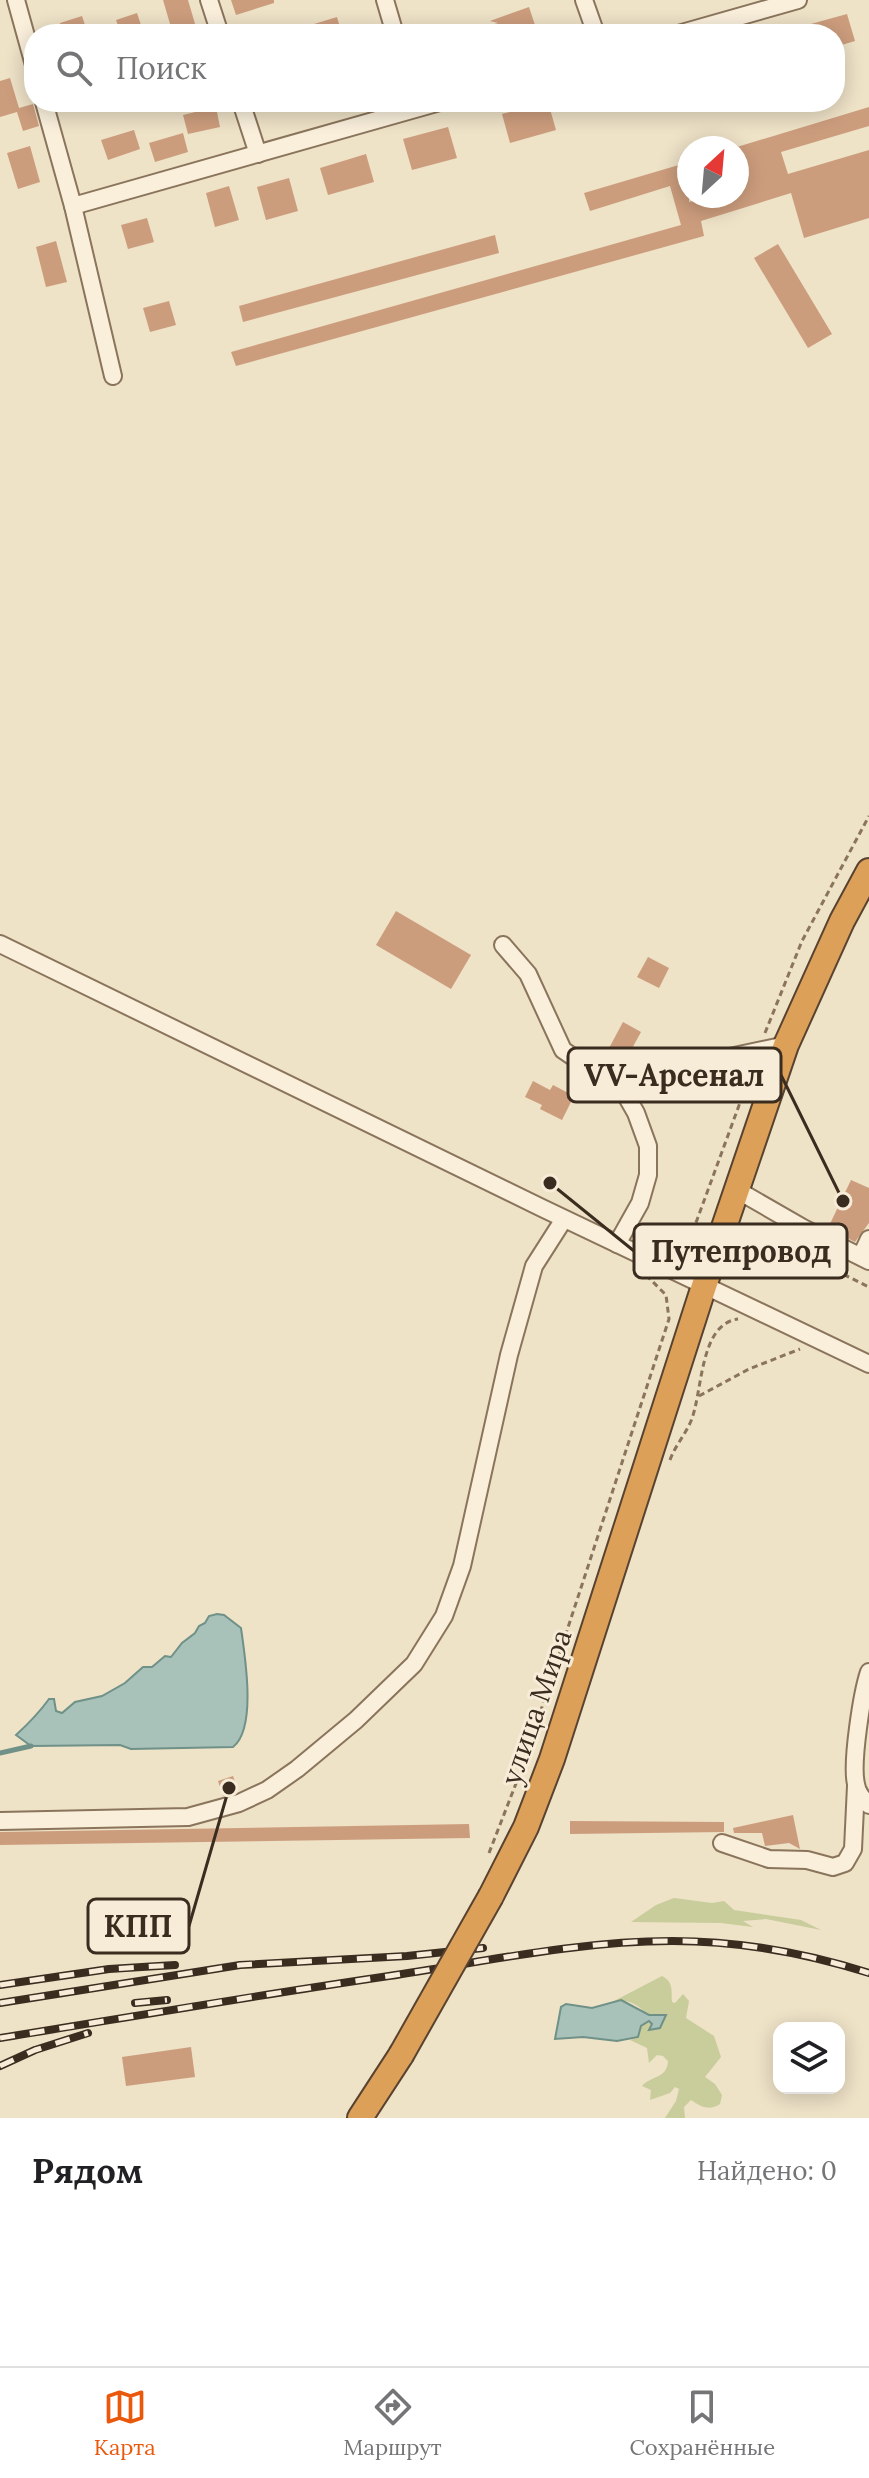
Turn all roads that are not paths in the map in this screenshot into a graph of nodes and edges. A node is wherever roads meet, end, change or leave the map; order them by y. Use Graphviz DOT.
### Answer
graph roads {
  1 [pos="16,0"];
  2 [pos="209,0"];
  3 [pos="385,0"];
  4 [pos="584,0"];
  5 [pos="798,0"];
  6 [pos="217,24"];
  7 [pos="392,24"];
  8 [pos="592,24"];
  9 [pos="713,24"];
  10 [pos="24,29"];
  11 [pos="47,112"];
  12 [pos="244,112"];
  13 [pos="393,112"];
  14 [pos="258,154"];
  15 [pos="73,206"];
  16 [pos="113,376"];
  17 [pos="869,871"];
  18 [pos="0,944"];
  19 [pos="503,945"];
  20 [pos="786,1045"];
  21 [pos="624,1092"];
  22 [pos="737,1190"];
  23 [pos="564,1219"];
  24 [pos="869,1239"];
  25 [pos="617,1244"];
  26 [pos="865,1258"];
  27 [pos="704,1286"];
  28 [pos="869,1364"];
  29 [pos="869,1672"];
  30 [pos="856,1786"];
  31 [pos="869,1805"];
  32 [pos="0,1821"];
  33 [pos="722,1843"];
  34 [pos="360,2118"];
  1 -- 10 [label="street"];
  2 -- 6 [label="street"];
  3 -- 7 [label="street"];
  4 -- 8 [label="street"];
  5 -- 9 [label="street"];
  11 -- 15 [label="street"];
  12 -- 14 [label="street"];
  13 -- 14 [label="street"];
  14 -- 15 [label="street"];
  15 -- 16 [label="street"];
  17 -- 20 [label="highway, улица Мира"];
  18 -- 23 [label="street"];
  19 -- 21 [label="street"];
  20 -- 21 [label="street"];
  20 -- 22 [label="highway, улица Мира"];
  21 -- 25 [label="street"];
  22 -- 26 [label="street"];
  22 -- 27 [label="highway, улица Мира"];
  23 -- 25 [label="street"];
  23 -- 32 [label="street"];
  24 -- 26 [label="street"];
  25 -- 27 [label="street"];
  27 -- 28 [label="street"];
  27 -- 34 [label="highway, улица Мира, bridge"];
  29 -- 30 [label="street"];
  30 -- 31 [label="street"];
  30 -- 33 [label="street"];
}
